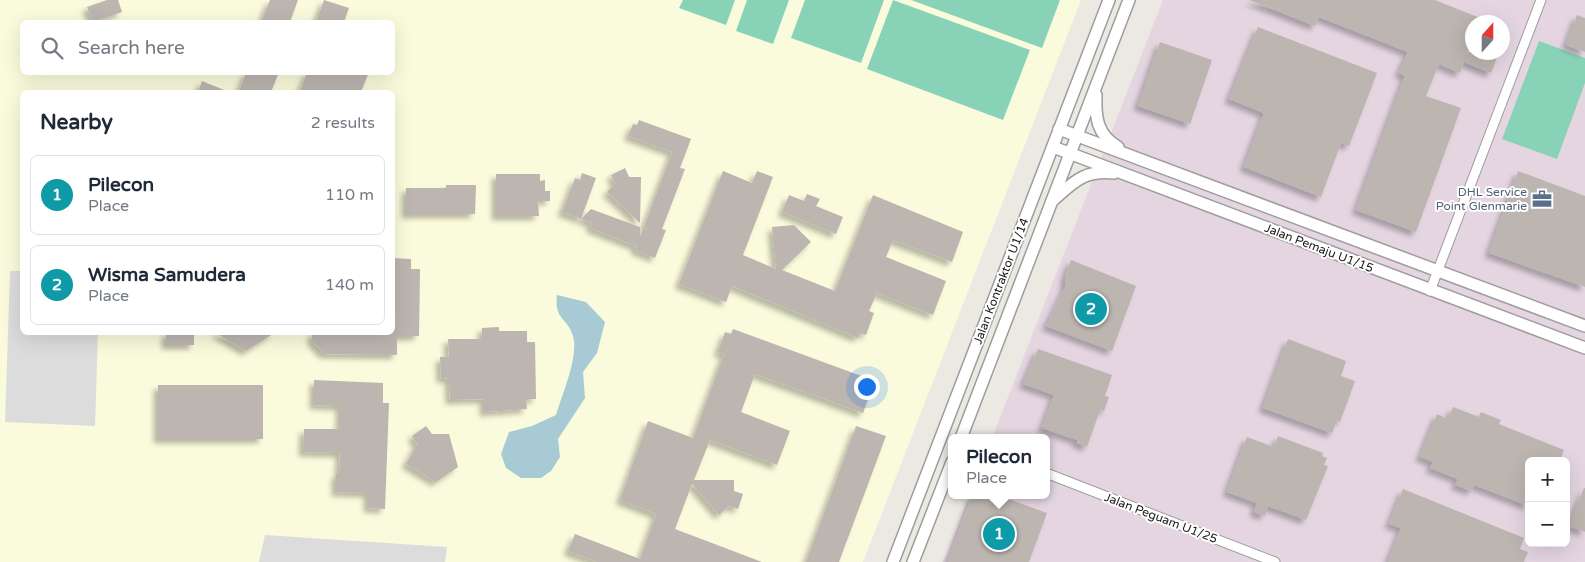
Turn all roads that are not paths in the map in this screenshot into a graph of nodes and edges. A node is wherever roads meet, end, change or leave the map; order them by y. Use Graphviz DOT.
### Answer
graph roads {
  1 [pos="1109,0"];
  2 [pos="1129,0"];
  3 [pos="1541,0"];
  4 [pos="1096,86"];
  5 [pos="1059,129"];
  6 [pos="1076,136"];
  7 [pos="1053,147"];
  8 [pos="1070,152"];
  9 [pos="1134,157"];
  10 [pos="1128,175"];
  11 [pos="1051,201"];
  12 [pos="1437,271"];
  13 [pos="1430,291"];
  14 [pos="1585,326"];
  15 [pos="1585,348"];
  16 [pos="963,434"];
  17 [pos="948,472"];
  18 [pos="1050,475"];
  19 [pos="893,562"];
  20 [pos="913,562"];
  21 [pos="1275,562"];
  1 -- 5 [label="street, Jalan Kontraktor U1/14"];
  2 -- 4 [label="street, Jalan Kontraktor U1/14"];
  3 -- 12 [label="street"];
  4 -- 6 [label="street, Jalan Kontraktor U1/14"];
  4 -- 9 [label="street"];
  5 -- 6 [label="street, Jalan Pemaju U1/15"];
  5 -- 7 [label="street, Jalan Kontraktor U1/14"];
  6 -- 8 [label="street, Jalan Kontraktor U1/14"];
  6 -- 9 [label="street, Jalan Pemaju U1/15"];
  7 -- 8 [label="street, Jalan Pemaju U1/15"];
  7 -- 19 [label="street, Jalan Kontraktor U1/14"];
  8 -- 10 [label="street, Jalan Pemaju U1/15"];
  8 -- 11 [label="street, Jalan Kontraktor U1/14"];
  9 -- 12 [label="street, Jalan Pemaju U1/15"];
  10 -- 11 [label="street"];
  10 -- 13 [label="street, Jalan Pemaju U1/15"];
  11 -- 16 [label="street, Jalan Kontraktor U1/14"];
  12 -- 13 [label="street"];
  12 -- 14 [label="street, Jalan Pemaju U1/15"];
  13 -- 15 [label="street, Jalan Pemaju U1/15"];
  17 -- 20 [label="street"];
  18 -- 21 [label="street, Jalan Peguam U1/25"];
}
